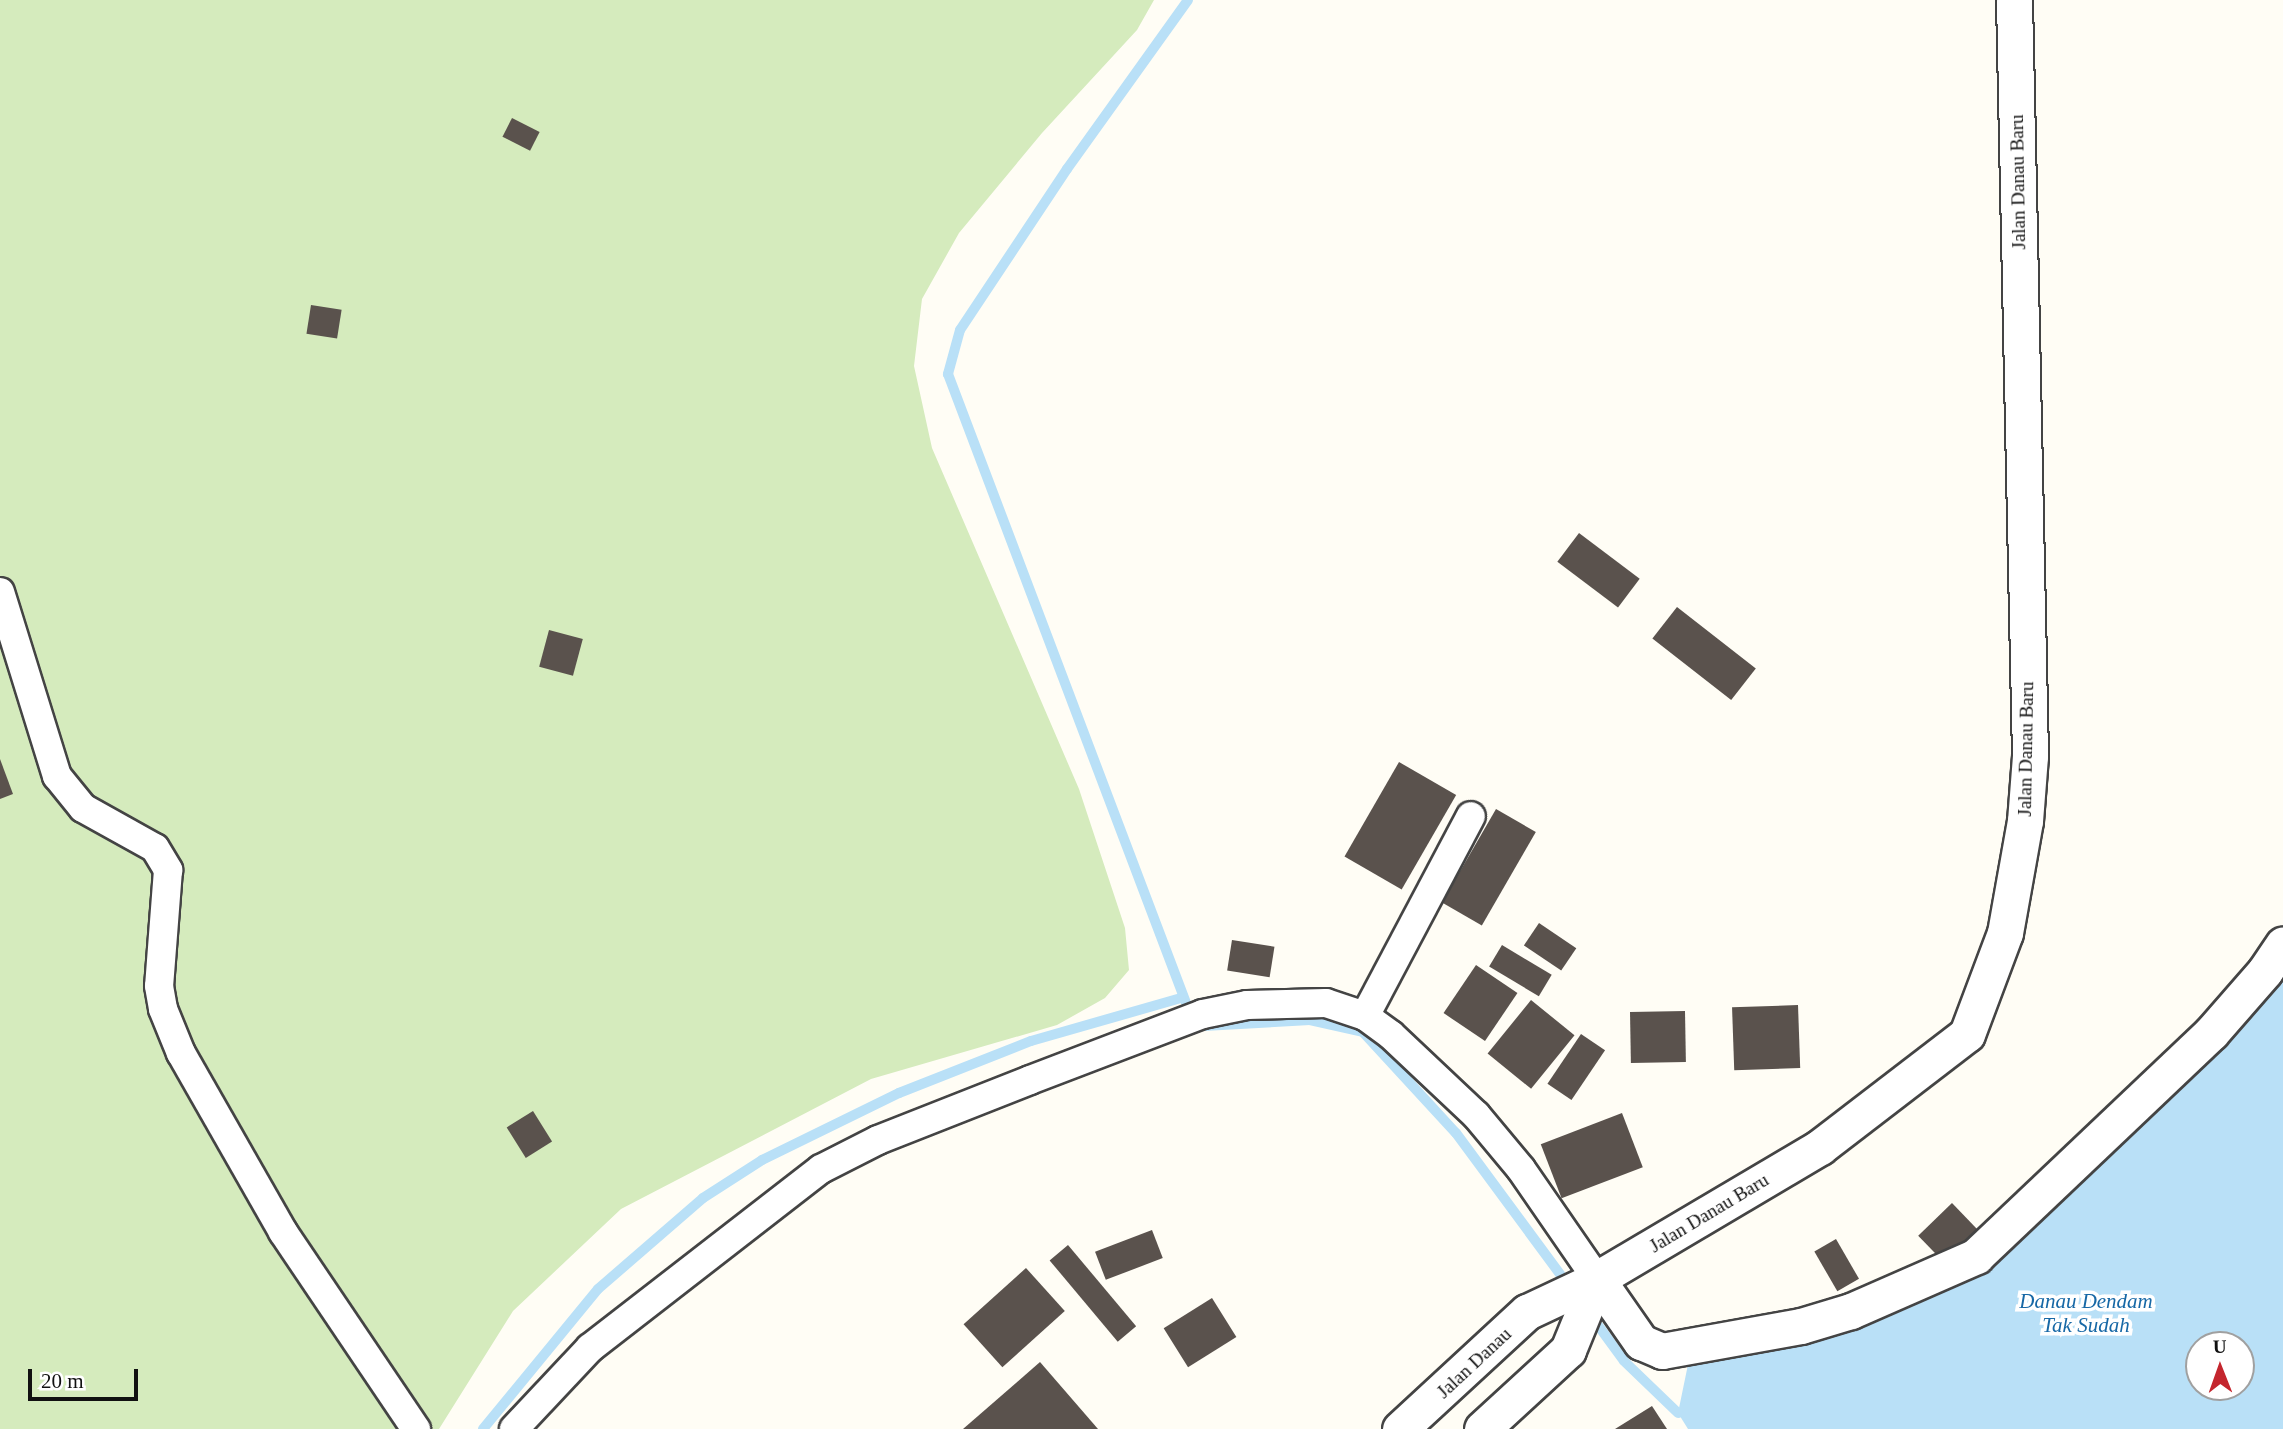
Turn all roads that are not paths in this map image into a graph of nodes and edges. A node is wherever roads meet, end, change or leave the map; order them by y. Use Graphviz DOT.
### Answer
graph roads {
  1 [pos="2014,0"];
  2 [pos="0,592"];
  3 [pos="1471,816"];
  4 [pos="2283,944"];
  5 [pos="1365,1016"];
  6 [pos="1577,1296"];
  7 [pos="415,1429"];
  8 [pos="514,1429"];
  9 [pos="1400,1429"];
  10 [pos="1482,1429"];
  1 -- 6 [label="street, Jalan Danau Baru"];
  2 -- 7 [label="street"];
  3 -- 5 [label="street"];
  4 -- 6 [label="street"];
  5 -- 6 [label="street"];
  5 -- 8 [label="street"];
  6 -- 9 [label="street, Jalan Danau"];
  6 -- 10 [label="street"];
}
